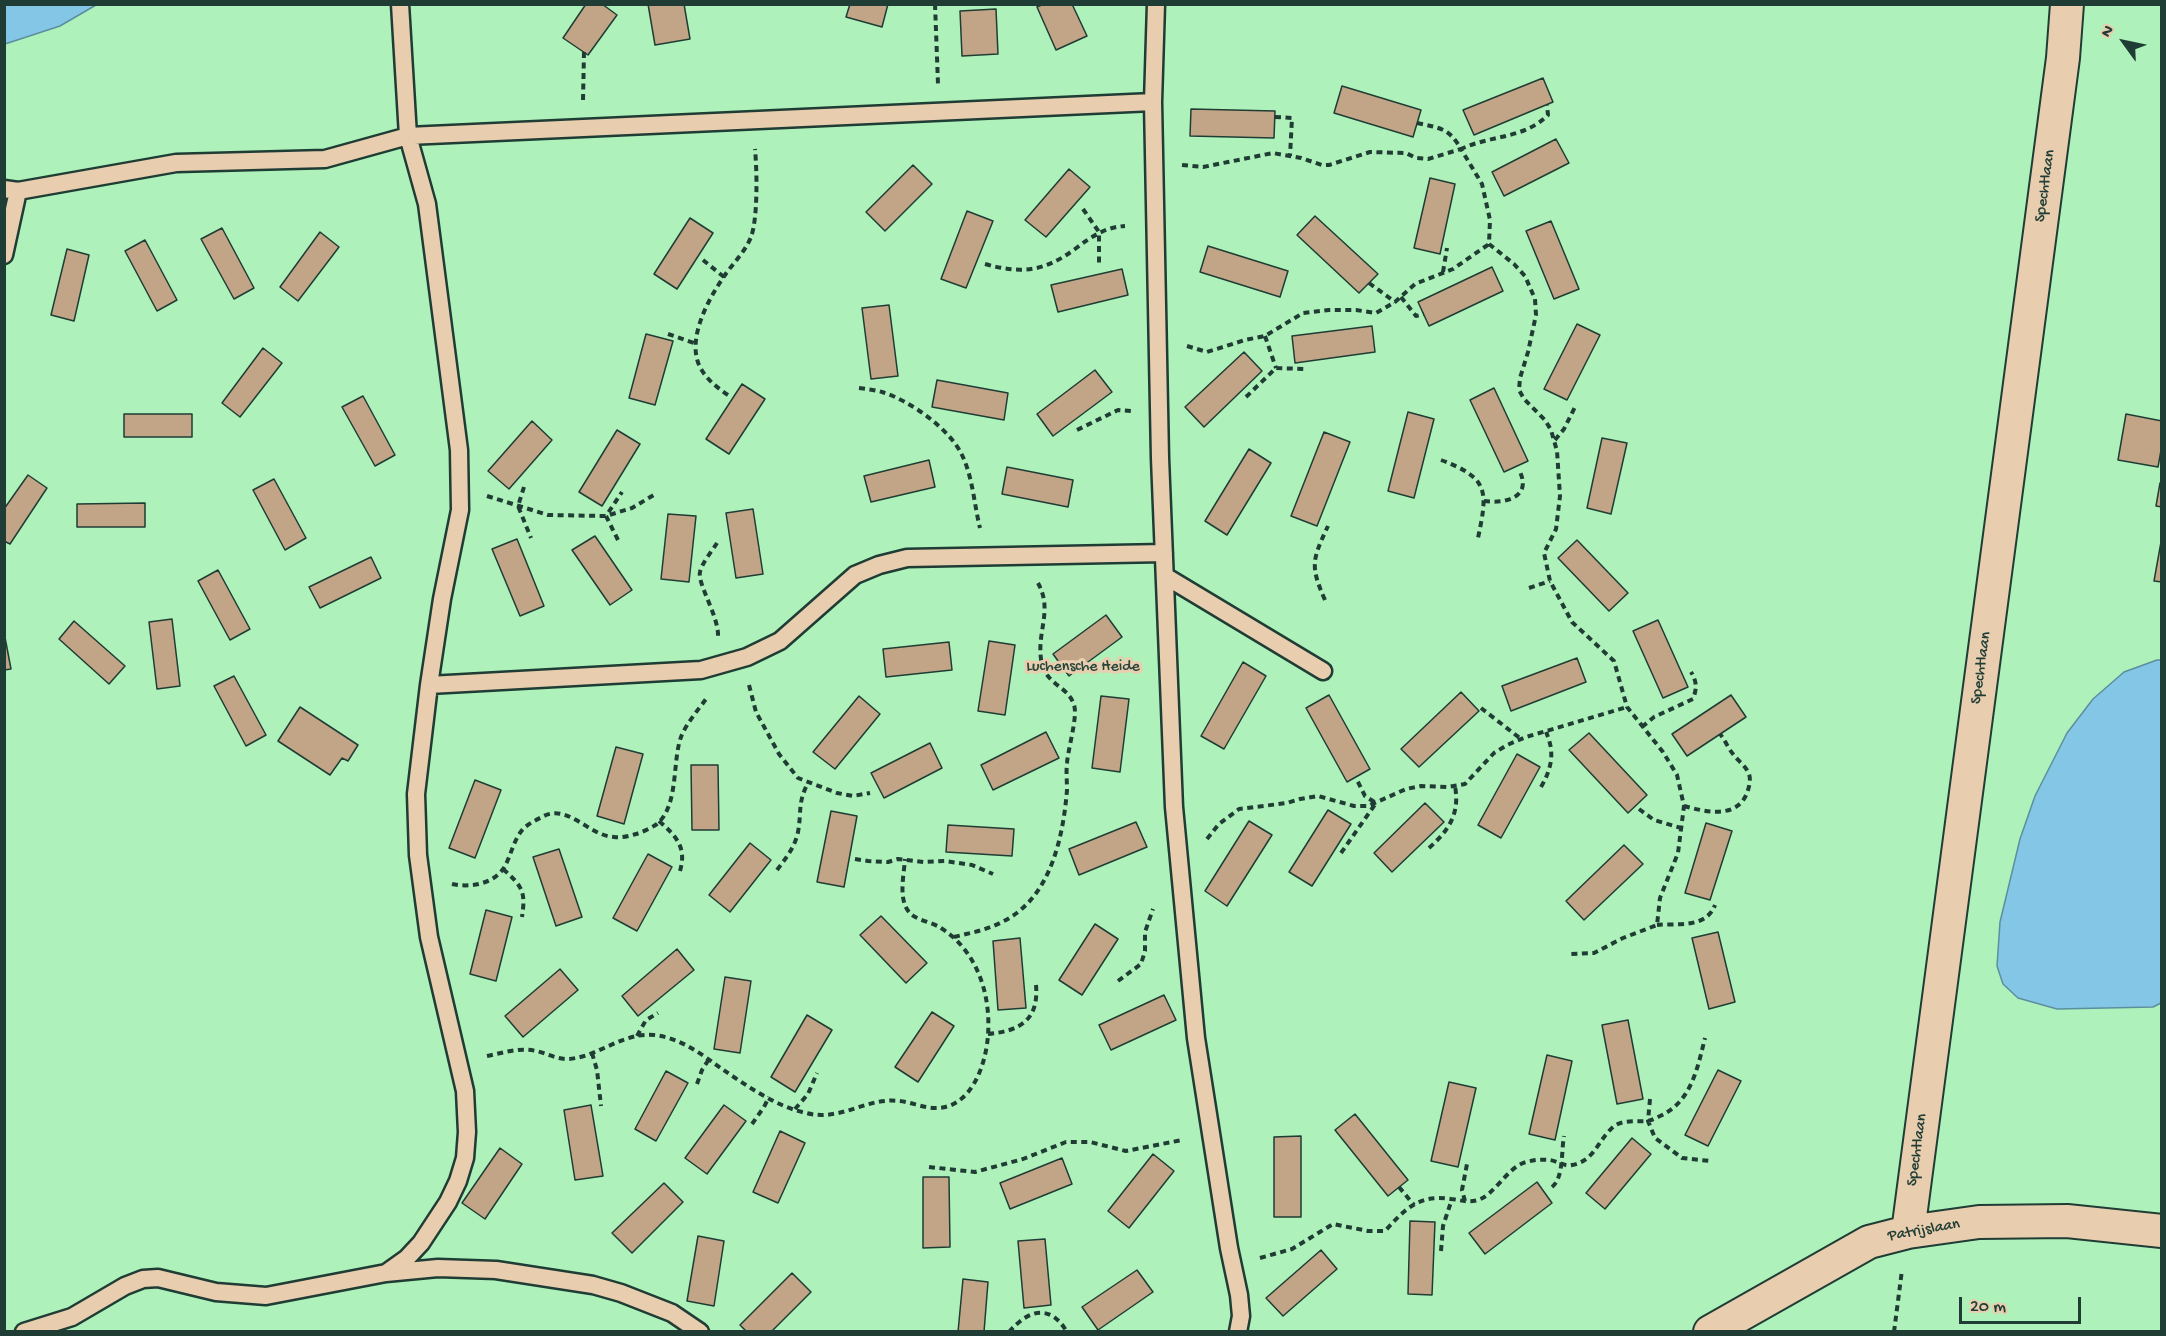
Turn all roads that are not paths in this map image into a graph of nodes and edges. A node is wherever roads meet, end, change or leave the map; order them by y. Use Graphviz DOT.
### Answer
graph roads {
  1 [pos="400,4"];
  2 [pos="1156,4"];
  3 [pos="2067,4"];
  4 [pos="1153,102"];
  5 [pos="408,135"];
  6 [pos="11,190"];
  7 [pos="4,255"];
  8 [pos="1164,553"];
  9 [pos="1165,576"];
  10 [pos="1323,670"];
  11 [pos="429,685"];
  12 [pos="2162,1231"];
  13 [pos="1908,1232"];
  14 [pos="386,1273"];
  15 [pos="24,1332"];
  16 [pos="700,1332"];
  17 [pos="1238,1332"];
  18 [pos="1710,1332"];
  1 -- 5 [label="lane"];
  2 -- 4 [label="lane"];
  3 -- 13 [label="street, Spechtlaan"];
  4 -- 5 [label="lane"];
  4 -- 8 [label="lane"];
  5 -- 6 [label="lane"];
  5 -- 11 [label="lane"];
  6 -- 7 [label="lane"];
  8 -- 9 [label="lane"];
  8 -- 11 [label="lane"];
  9 -- 10 [label="lane"];
  9 -- 17 [label="lane"];
  11 -- 14 [label="lane"];
  12 -- 13 [label="street, Patrijslaan"];
  13 -- 18 [label="street, Patrijslaan"];
  14 -- 15 [label="lane"];
  14 -- 16 [label="lane"];
}
